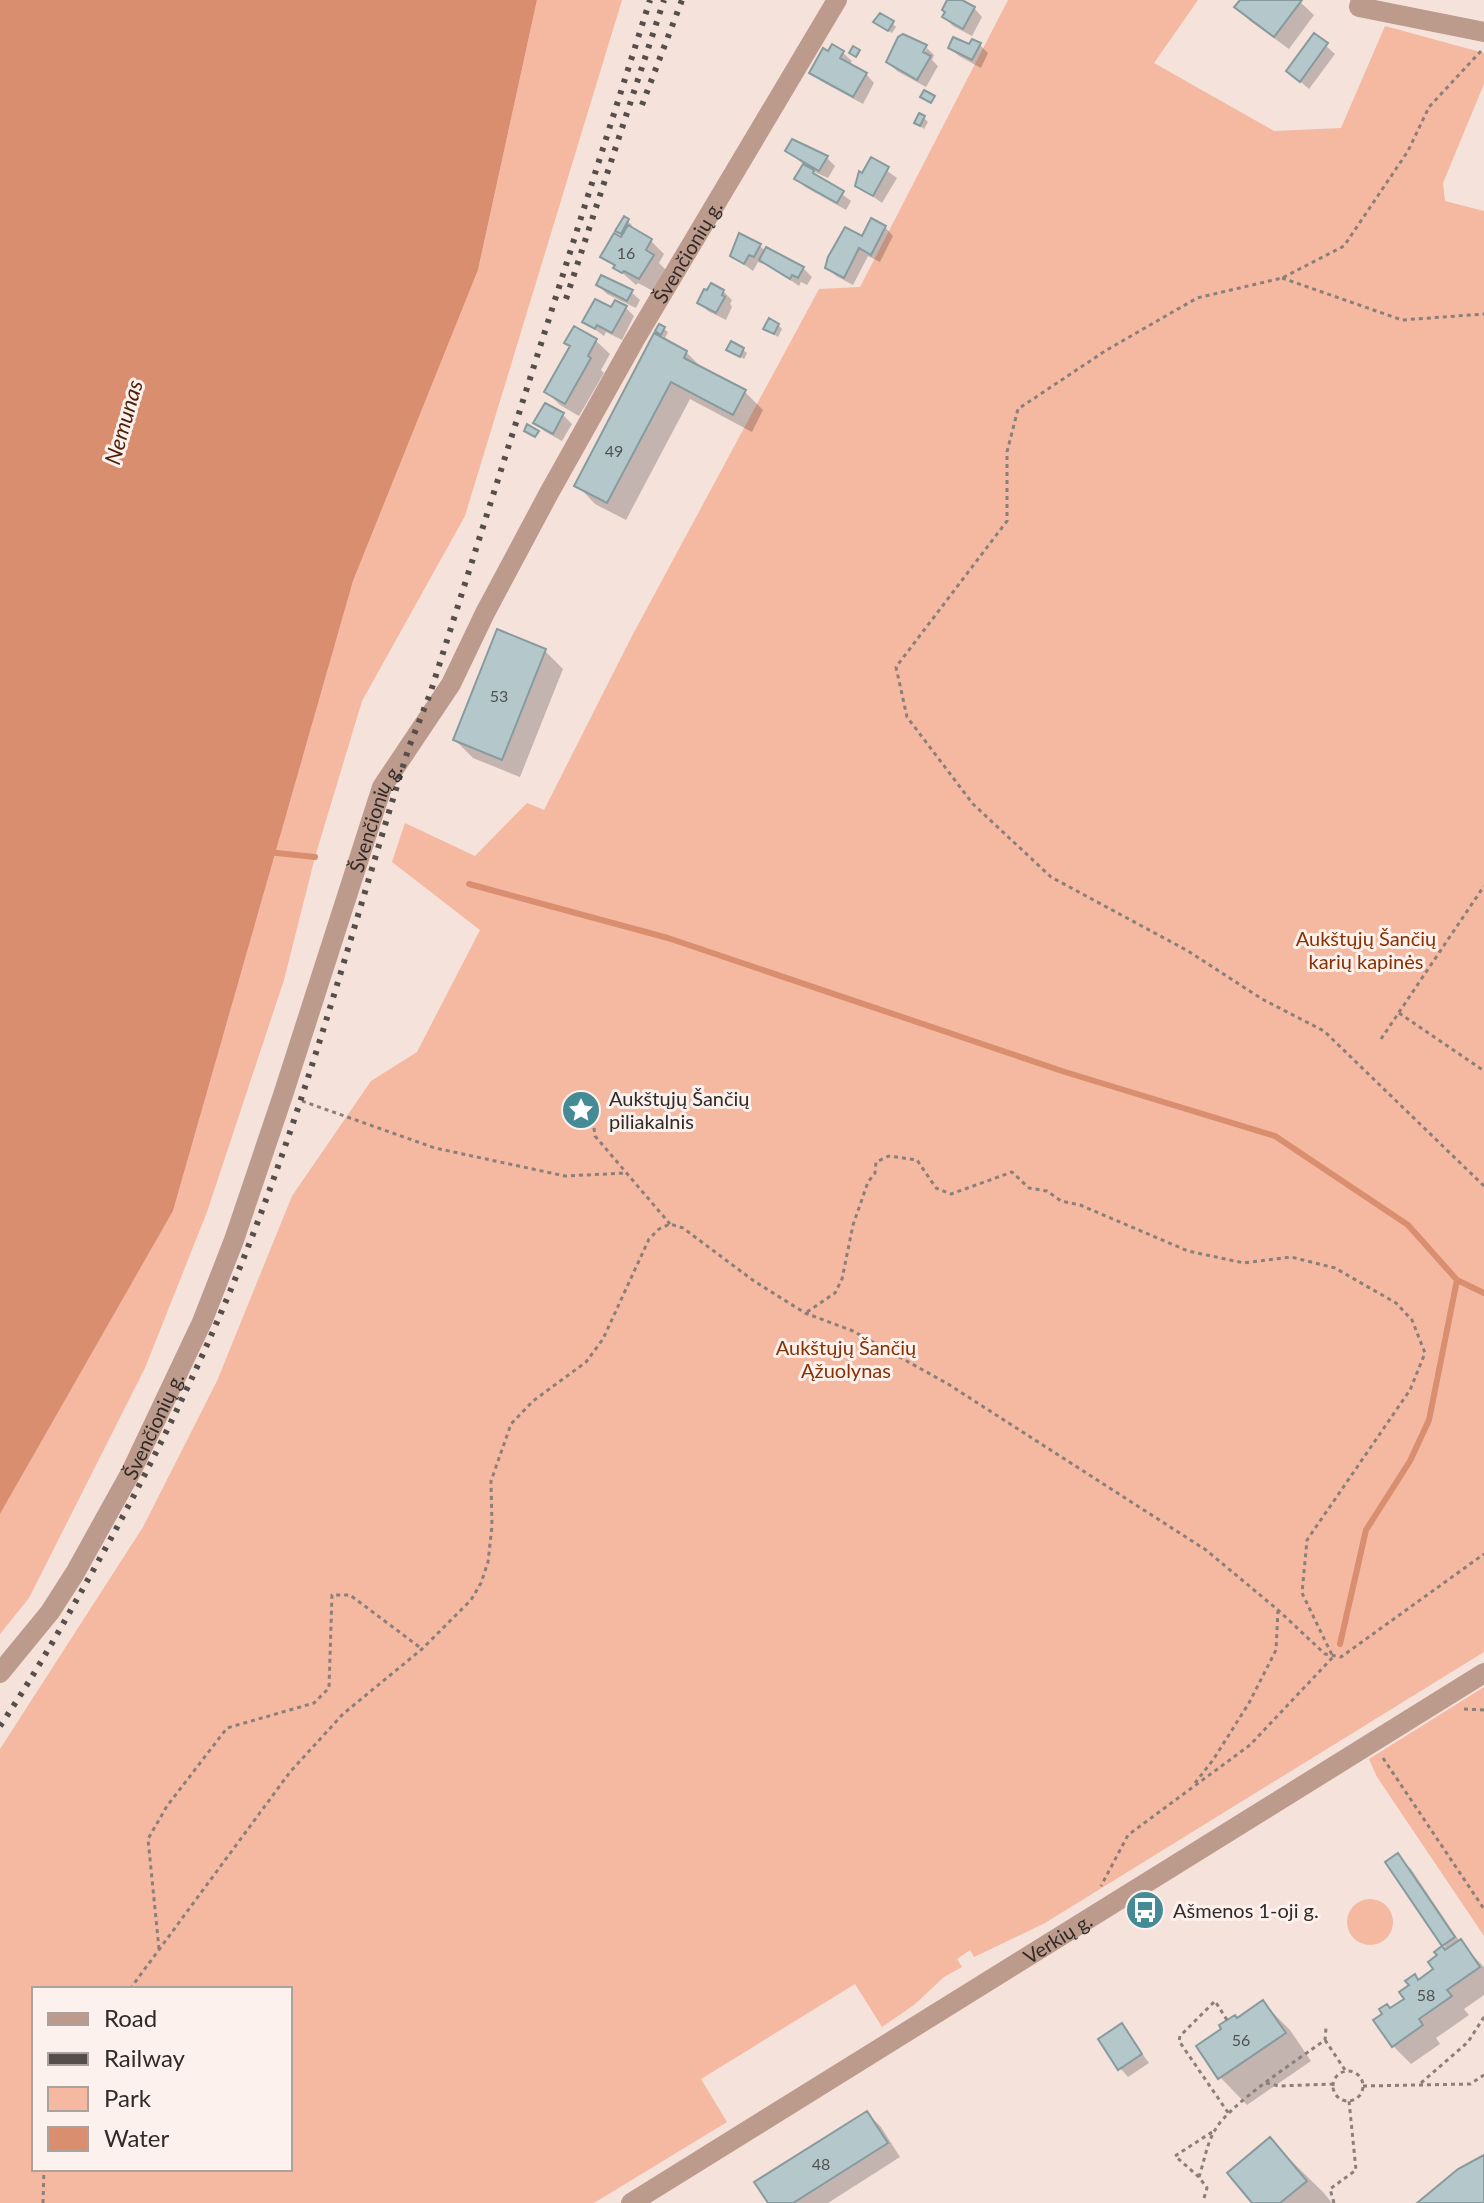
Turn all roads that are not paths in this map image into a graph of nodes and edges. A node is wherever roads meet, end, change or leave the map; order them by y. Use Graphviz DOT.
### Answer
graph roads {
  1 [pos="837,0"];
  2 [pos="1361,0"];
  3 [pos="1484,32"];
  4 [pos="0,1673"];
  5 [pos="1484,1673"];
  6 [pos="631,2203"];
  1 -- 4 [label="street, Švenčionių g."];
  2 -- 3 [label="street"];
  5 -- 6 [label="street, Verkių g."];
}
